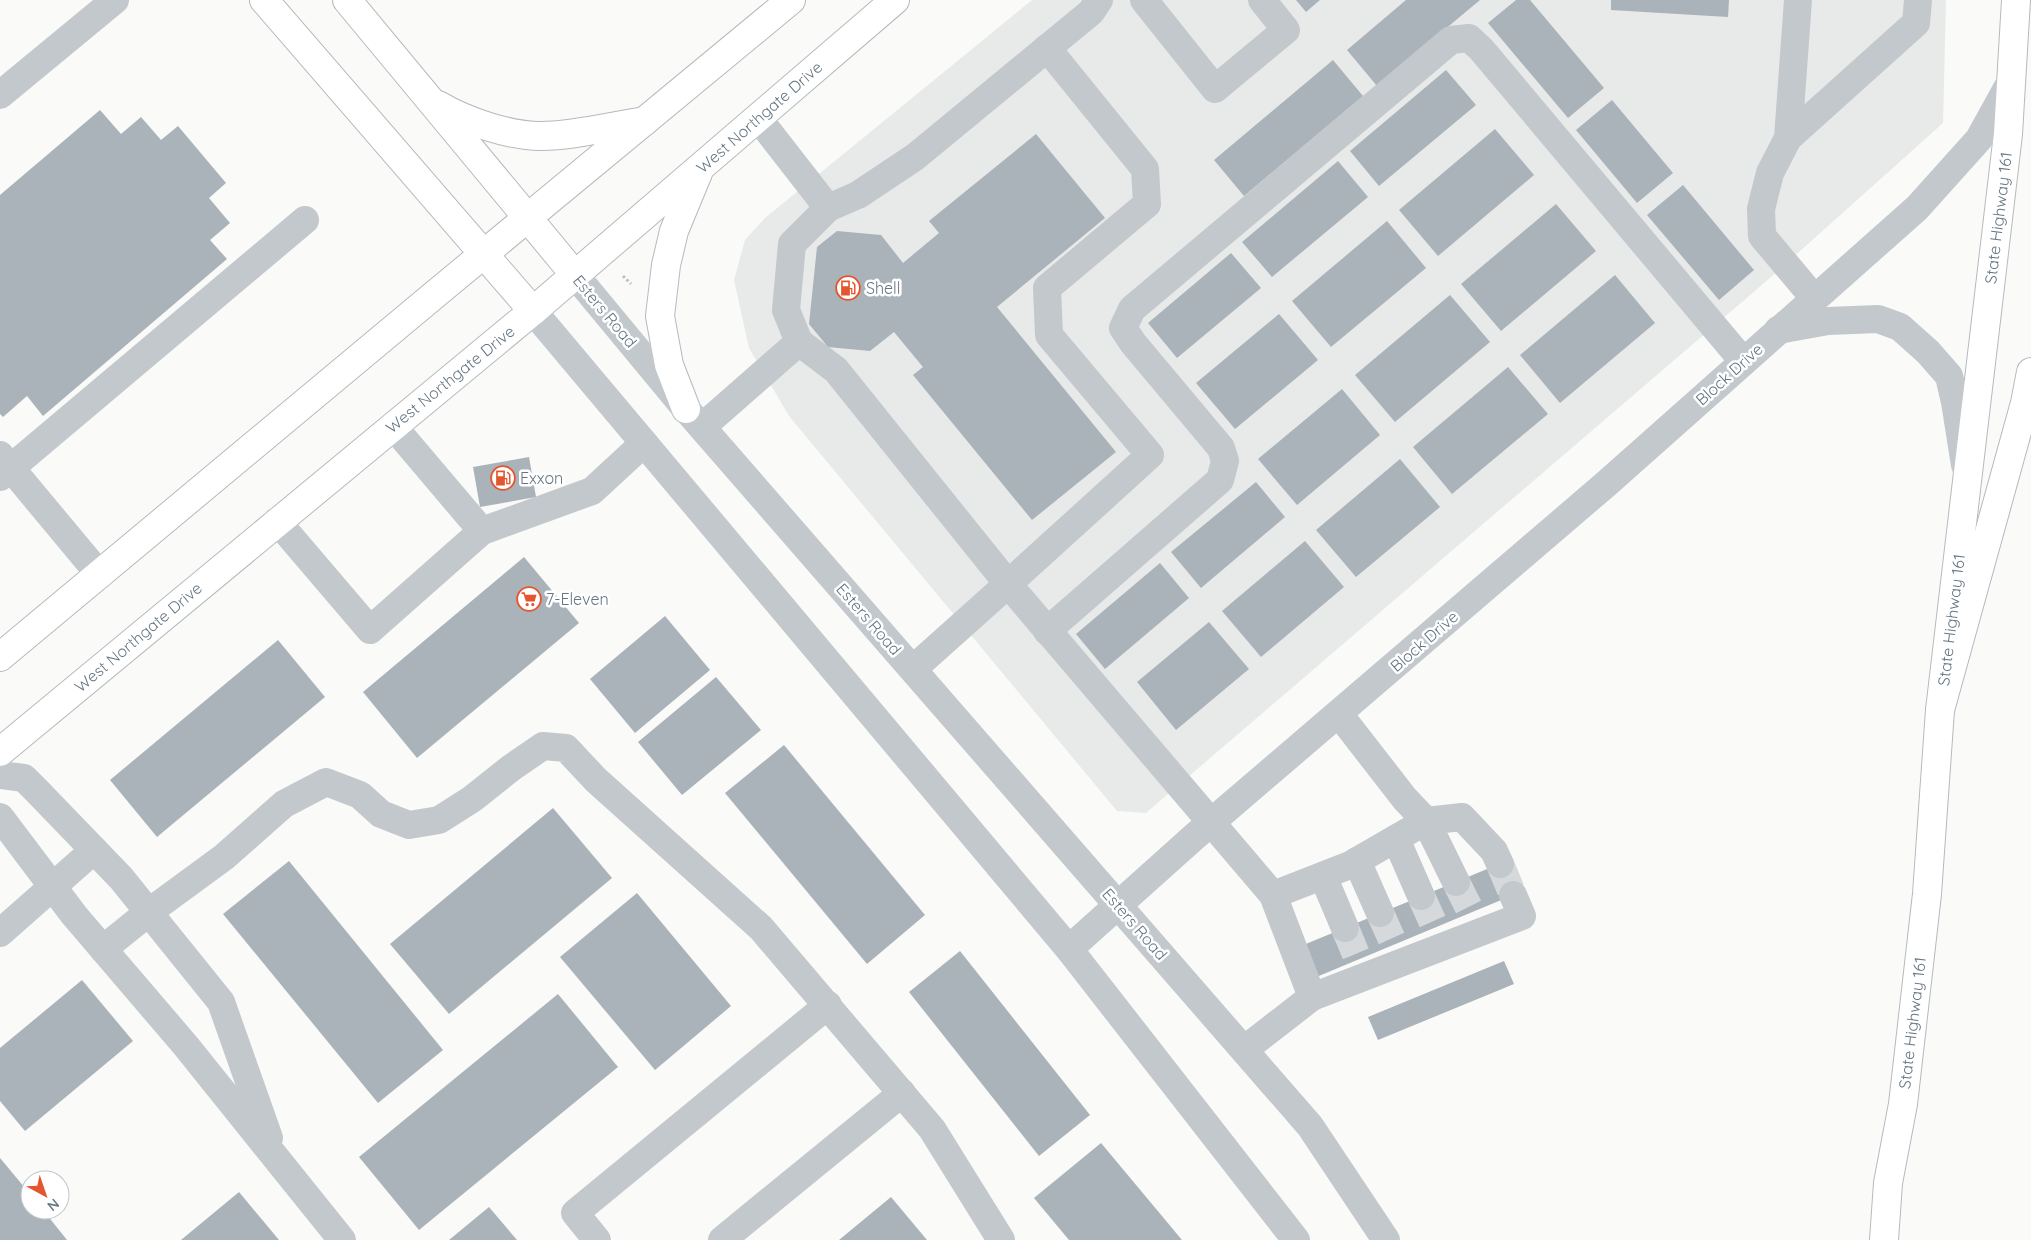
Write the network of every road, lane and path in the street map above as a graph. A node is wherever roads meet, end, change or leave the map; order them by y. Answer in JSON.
{"nodes":[{"id":1,"x":115,"y":0,"type":"edge"},
{"id":2,"x":264,"y":0,"type":"edge"},
{"id":3,"x":347,"y":0,"type":"edge"},
{"id":4,"x":791,"y":0,"type":"edge"},
{"id":5,"x":895,"y":0,"type":"edge"},
{"id":6,"x":1100,"y":0,"type":"edge"},
{"id":7,"x":1144,"y":0,"type":"edge"},
{"id":8,"x":1262,"y":0,"type":"edge"},
{"id":9,"x":1798,"y":0,"type":"edge"},
{"id":10,"x":1918,"y":0,"type":"edge"},
{"id":11,"x":2016,"y":0,"type":"edge"},
{"id":12,"x":1047,"y":48,"type":"junction"},
{"id":13,"x":2011,"y":81,"type":"junction"},
{"id":14,"x":0,"y":95,"type":"edge"},
{"id":15,"x":430,"y":101,"type":"junction"},
{"id":16,"x":758,"y":118,"type":"junction"},
{"id":17,"x":645,"y":121,"type":"junction"},
{"id":18,"x":1788,"y":138,"type":"junction"},
{"id":19,"x":701,"y":168,"type":"junction"},
{"id":20,"x":828,"y":208,"type":"junction"},
{"id":21,"x":526,"y":218,"type":"junction"},
{"id":22,"x":304,"y":220,"type":"dead end"},
{"id":23,"x":485,"y":254,"type":"junction"},
{"id":24,"x":618,"y":272,"type":"dead end"},
{"id":25,"x":575,"y":275,"type":"junction"},
{"id":26,"x":631,"y":284,"type":"dead end"},
{"id":27,"x":1814,"y":298,"type":"junction"},
{"id":28,"x":534,"y":311,"type":"junction"},
{"id":29,"x":1777,"y":330,"type":"junction"},
{"id":30,"x":800,"y":342,"type":"junction"},
{"id":31,"x":1743,"y":361,"type":"junction"},
{"id":32,"x":2031,"y":372,"type":"edge"},
{"id":33,"x":694,"y":418,"type":"junction"},
{"id":34,"x":393,"y":426,"type":"junction"},
{"id":35,"x":644,"y":443,"type":"junction"},
{"id":36,"x":4,"y":467,"type":"edge"},
{"id":37,"x":1967,"y":481,"type":"junction"},
{"id":38,"x":277,"y":521,"type":"junction"},
{"id":39,"x":482,"y":531,"type":"junction"},
{"id":40,"x":100,"y":574,"type":"junction"},
{"id":41,"x":1008,"y":584,"type":"junction"},
{"id":42,"x":1047,"y":630,"type":"junction"},
{"id":43,"x":0,"y":658,"type":"edge"},
{"id":44,"x":913,"y":669,"type":"junction"},
{"id":45,"x":1940,"y":710,"type":"junction"},
{"id":46,"x":1339,"y":714,"type":"junction"},
{"id":47,"x":0,"y":752,"type":"edge"},
{"id":48,"x":0,"y":774,"type":"edge"},
{"id":49,"x":0,"y":817,"type":"edge"},
{"id":50,"x":1426,"y":821,"type":"junction"},
{"id":51,"x":1210,"y":823,"type":"junction"},
{"id":52,"x":1396,"y":838,"type":"junction"},
{"id":53,"x":94,"y":850,"type":"junction"},
{"id":54,"x":1357,"y":861,"type":"junction"},
{"id":55,"x":1500,"y":864,"type":"tunnel mouth"},
{"id":56,"x":1324,"y":876,"type":"junction"},
{"id":57,"x":1456,"y":882,"type":"tunnel mouth"},
{"id":58,"x":53,"y":887,"type":"junction"},
{"id":59,"x":1273,"y":895,"type":"junction"},
{"id":60,"x":1513,"y":895,"type":"tunnel mouth"},
{"id":61,"x":1421,"y":896,"type":"tunnel mouth"},
{"id":62,"x":1119,"y":905,"type":"junction"},
{"id":63,"x":149,"y":912,"type":"junction"},
{"id":64,"x":1380,"y":913,"type":"tunnel mouth"},
{"id":65,"x":1345,"y":928,"type":"tunnel mouth"},
{"id":66,"x":0,"y":933,"type":"edge"},
{"id":67,"x":103,"y":949,"type":"junction"},
{"id":68,"x":1069,"y":949,"type":"junction"},
{"id":69,"x":1312,"y":998,"type":"junction"},
{"id":70,"x":828,"y":1005,"type":"junction"},
{"id":71,"x":1245,"y":1049,"type":"junction"},
{"id":72,"x":902,"y":1093,"type":"junction"},
{"id":73,"x":276,"y":1158,"type":"junction"},
{"id":74,"x":342,"y":1240,"type":"edge"},
{"id":75,"x":597,"y":1240,"type":"edge"},
{"id":76,"x":722,"y":1240,"type":"edge"},
{"id":77,"x":1001,"y":1240,"type":"edge"},
{"id":78,"x":1296,"y":1240,"type":"edge"},
{"id":79,"x":1386,"y":1240,"type":"edge"},
{"id":80,"x":1884,"y":1240,"type":"edge"}],
"edges":[{"from":1,"to":14,"type":"street"},
{"from":2,"to":23,"type":"main road"},
{"from":3,"to":15,"type":"main road","name":"Esters Road"},
{"from":4,"to":17,"type":"main road"},
{"from":5,"to":16,"type":"main road","name":"West Northgate Drive"},
{"from":6,"to":12,"type":"street"},
{"from":7,"to":8,"type":"street"},
{"from":9,"to":18,"type":"street"},
{"from":10,"to":18,"type":"street"},
{"from":11,"to":13,"type":"main road","name":"State Highway 161"},
{"from":12,"to":20,"type":"street"},
{"from":12,"to":41,"type":"street"},
{"from":13,"to":27,"type":"street","name":"Block Drive"},
{"from":13,"to":37,"type":"main road","name":"State Highway 161"},
{"from":15,"to":17,"type":"main road"},
{"from":15,"to":21,"type":"main road","name":"Esters Road"},
{"from":16,"to":19,"type":"main road","name":"West Northgate Drive"},
{"from":16,"to":20,"type":"street"},
{"from":17,"to":21,"type":"main road"},
{"from":18,"to":27,"type":"street"},
{"from":19,"to":25,"type":"main road","name":"West Northgate Drive"},
{"from":19,"to":33,"type":"main road"},
{"from":20,"to":30,"type":"street"},
{"from":21,"to":23,"type":"main road"},
{"from":21,"to":25,"type":"main road","name":"Esters Road"},
{"from":22,"to":36,"type":"street"},
{"from":23,"to":28,"type":"main road"},
{"from":23,"to":40,"type":"main road"},
{"from":24,"to":26,"type":"path"},
{"from":25,"to":28,"type":"main road","name":"West Northgate Drive"},
{"from":25,"to":33,"type":"street","name":"Esters Road"},
{"from":27,"to":29,"type":"street","name":"Block Drive"},
{"from":28,"to":34,"type":"main road","name":"West Northgate Drive"},
{"from":28,"to":35,"type":"street"},
{"from":29,"to":31,"type":"street","name":"Block Drive"},
{"from":29,"to":37,"type":"street","name":"Block Drive"},
{"from":30,"to":33,"type":"street"},
{"from":30,"to":41,"type":"street"},
{"from":31,"to":42,"type":"street"},
{"from":31,"to":46,"type":"street","name":"Block Drive"},
{"from":32,"to":45,"type":"main road"},
{"from":33,"to":44,"type":"street","name":"Esters Road"},
{"from":34,"to":38,"type":"main road","name":"West Northgate Drive"},
{"from":34,"to":39,"type":"street"},
{"from":35,"to":39,"type":"street"},
{"from":35,"to":68,"type":"street"},
{"from":36,"to":40,"type":"street"},
{"from":37,"to":45,"type":"main road","name":"State Highway 161"},
{"from":38,"to":39,"type":"street"},
{"from":38,"to":47,"type":"main road","name":"West Northgate Drive"},
{"from":40,"to":43,"type":"main road"},
{"from":41,"to":42,"type":"street"},
{"from":41,"to":44,"type":"street"},
{"from":42,"to":51,"type":"street"},
{"from":44,"to":62,"type":"street","name":"Esters Road"},
{"from":45,"to":80,"type":"main road","name":"State Highway 161"},
{"from":46,"to":50,"type":"street"},
{"from":46,"to":51,"type":"street","name":"Block Drive"},
{"from":48,"to":53,"type":"street"},
{"from":49,"to":58,"type":"street"},
{"from":50,"to":52,"type":"street"},
{"from":50,"to":55,"type":"street"},
{"from":50,"to":57,"type":"street"},
{"from":51,"to":59,"type":"street"},
{"from":51,"to":62,"type":"street","name":"Block Drive"},
{"from":52,"to":54,"type":"street"},
{"from":52,"to":61,"type":"street"},
{"from":53,"to":58,"type":"street"},
{"from":53,"to":63,"type":"street"},
{"from":54,"to":56,"type":"street"},
{"from":54,"to":64,"type":"street"},
{"from":56,"to":59,"type":"street"},
{"from":56,"to":65,"type":"street"},
{"from":58,"to":66,"type":"street"},
{"from":58,"to":67,"type":"street"},
{"from":59,"to":69,"type":"street"},
{"from":60,"to":69,"type":"street"},
{"from":62,"to":68,"type":"street","name":"Block Drive"},
{"from":62,"to":71,"type":"street","name":"Esters Road"},
{"from":63,"to":67,"type":"street"},
{"from":63,"to":70,"type":"street"},
{"from":63,"to":73,"type":"street"},
{"from":67,"to":73,"type":"street"},
{"from":68,"to":78,"type":"street"},
{"from":69,"to":71,"type":"street"},
{"from":70,"to":72,"type":"street"},
{"from":70,"to":75,"type":"street"},
{"from":71,"to":79,"type":"street","name":"Esters Road"},
{"from":72,"to":76,"type":"street"},
{"from":72,"to":77,"type":"street"},
{"from":73,"to":74,"type":"street"}]}
